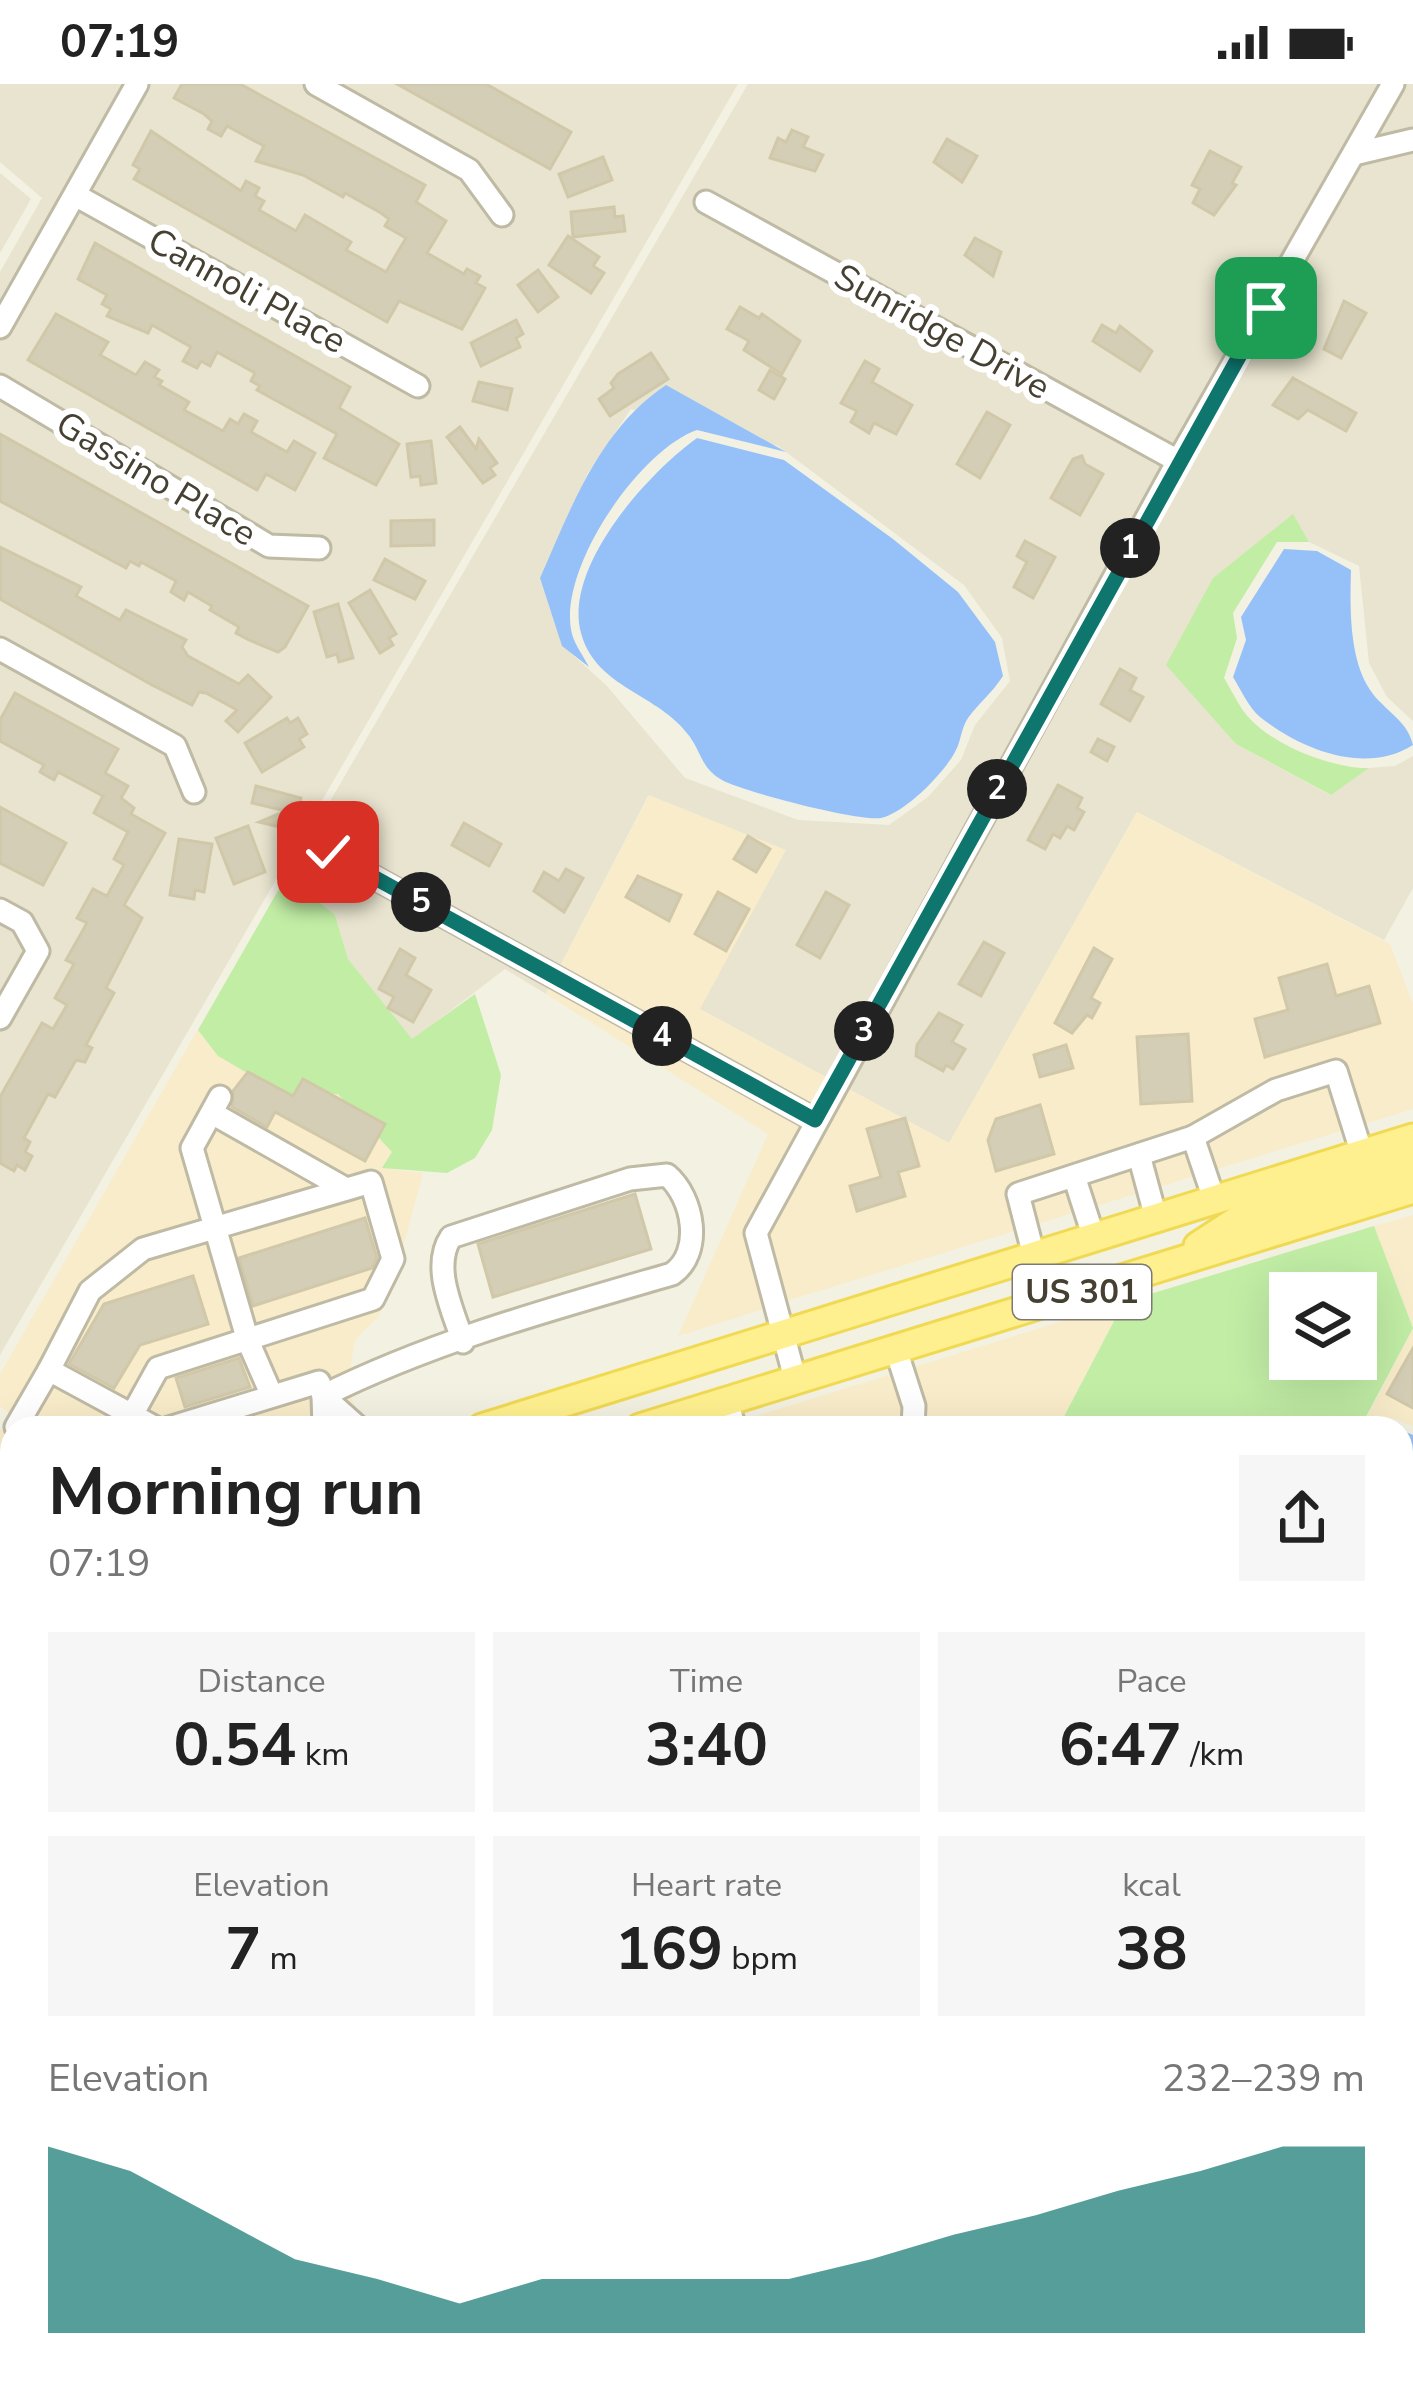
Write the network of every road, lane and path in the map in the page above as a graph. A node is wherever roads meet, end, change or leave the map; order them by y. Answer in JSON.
{"nodes":[{"id":1,"x":137,"y":84,"type":"edge"},
{"id":2,"x":316,"y":84,"type":"edge"},
{"id":3,"x":1393,"y":84,"type":"edge"},
{"id":4,"x":1413,"y":140,"type":"edge"},
{"id":5,"x":1354,"y":154,"type":"junction"},
{"id":6,"x":77,"y":196,"type":"junction"},
{"id":7,"x":706,"y":202,"type":"dead end"},
{"id":8,"x":502,"y":215,"type":"dead end"},
{"id":9,"x":0,"y":327,"type":"edge"},
{"id":10,"x":0,"y":386,"type":"edge"},
{"id":11,"x":418,"y":386,"type":"dead end"},
{"id":12,"x":1178,"y":461,"type":"junction"},
{"id":13,"x":319,"y":548,"type":"dead end"},
{"id":14,"x":0,"y":649,"type":"edge"},
{"id":15,"x":194,"y":792,"type":"dead end"},
{"id":16,"x":328,"y":852,"type":"dead end"},
{"id":17,"x":0,"y":910,"type":"edge"},
{"id":18,"x":0,"y":1018,"type":"edge"},
{"id":19,"x":815,"y":1120,"type":"junction"},
{"id":20,"x":1193,"y":1137,"type":"junction"},
{"id":21,"x":1413,"y":1138,"type":"edge"},
{"id":22,"x":1362,"y":1154,"type":"junction"},
{"id":23,"x":1139,"y":1155,"type":"junction"},
{"id":24,"x":1413,"y":1164,"type":"edge"},
{"id":25,"x":1074,"y":1176,"type":"junction"},
{"id":26,"x":346,"y":1189,"type":"junction"},
{"id":27,"x":1413,"y":1189,"type":"edge"},
{"id":28,"x":1214,"y":1199,"type":"junction"},
{"id":29,"x":1156,"y":1218,"type":"junction"},
{"id":30,"x":212,"y":1228,"type":"junction"},
{"id":31,"x":1094,"y":1238,"type":"junction"},
{"id":32,"x":1034,"y":1256,"type":"junction"},
{"id":33,"x":1169,"y":1265,"type":"junction"},
{"id":34,"x":782,"y":1334,"type":"junction"},
{"id":35,"x":248,"y":1341,"type":"junction"},
{"id":36,"x":463,"y":1342,"type":"junction"},
{"id":37,"x":896,"y":1350,"type":"junction"},
{"id":38,"x":49,"y":1370,"type":"junction"},
{"id":39,"x":796,"y":1382,"type":"junction"},
{"id":40,"x":272,"y":1396,"type":"junction"},
{"id":41,"x":323,"y":1396,"type":"junction"},
{"id":42,"x":132,"y":1415,"type":"joint"},
{"id":43,"x":731,"y":1415,"type":"edge"},
{"id":44,"x":24,"y":1416,"type":"edge"},
{"id":45,"x":208,"y":1416,"type":"edge"},
{"id":46,"x":324,"y":1416,"type":"edge"},
{"id":47,"x":346,"y":1416,"type":"edge"},
{"id":48,"x":520,"y":1416,"type":"edge"},
{"id":49,"x":914,"y":1416,"type":"edge"}],
"edges":[{"from":1,"to":6,"type":"street"},
{"from":2,"to":8,"type":"street"},
{"from":3,"to":5,"type":"street"},
{"from":4,"to":5,"type":"street"},
{"from":5,"to":12,"type":"street"},
{"from":6,"to":9,"type":"street"},
{"from":6,"to":11,"type":"street","name":"Cannoli Place"},
{"from":7,"to":12,"type":"street","name":"Sunridge Drive"},
{"from":10,"to":13,"type":"street","name":"Gassino Place"},
{"from":12,"to":19,"type":"street"},
{"from":14,"to":15,"type":"street"},
{"from":16,"to":19,"type":"street"},
{"from":17,"to":18,"type":"street"},
{"from":19,"to":34,"type":"street"},
{"from":20,"to":22,"type":"street"},
{"from":20,"to":23,"type":"street"},
{"from":20,"to":28,"type":"street"},
{"from":21,"to":22,"type":"main road","number":"US 301"},
{"from":22,"to":28,"type":"main road","number":"US 301"},
{"from":23,"to":25,"type":"street"},
{"from":23,"to":29,"type":"street"},
{"from":24,"to":33,"type":"main road"},
{"from":25,"to":31,"type":"street"},
{"from":25,"to":32,"type":"street"},
{"from":26,"to":30,"type":"street"},
{"from":26,"to":30,"type":"street"},
{"from":26,"to":35,"type":"street"},
{"from":27,"to":33,"type":"main road","number":"US 301"},
{"from":28,"to":29,"type":"main road","number":"US 301"},
{"from":29,"to":31,"type":"main road","number":"US 301"},
{"from":30,"to":35,"type":"street"},
{"from":30,"to":38,"type":"street"},
{"from":31,"to":32,"type":"main road","number":"US 301"},
{"from":32,"to":34,"type":"main road","number":"US 301"},
{"from":33,"to":37,"type":"main road","number":"US 301"},
{"from":34,"to":39,"type":"street"},
{"from":34,"to":48,"type":"main road","number":"US 301"},
{"from":35,"to":40,"type":"street"},
{"from":35,"to":42,"type":"street"},
{"from":36,"to":36,"type":"street"},
{"from":36,"to":41,"type":"street"},
{"from":37,"to":39,"type":"main road","number":"US 301"},
{"from":37,"to":49,"type":"street"},
{"from":38,"to":42,"type":"street"},
{"from":38,"to":44,"type":"street"},
{"from":39,"to":43,"type":"main road","number":"US 301"},
{"from":40,"to":41,"type":"street"},
{"from":40,"to":45,"type":"street"},
{"from":41,"to":46,"type":"street"},
{"from":41,"to":47,"type":"street"}]}
